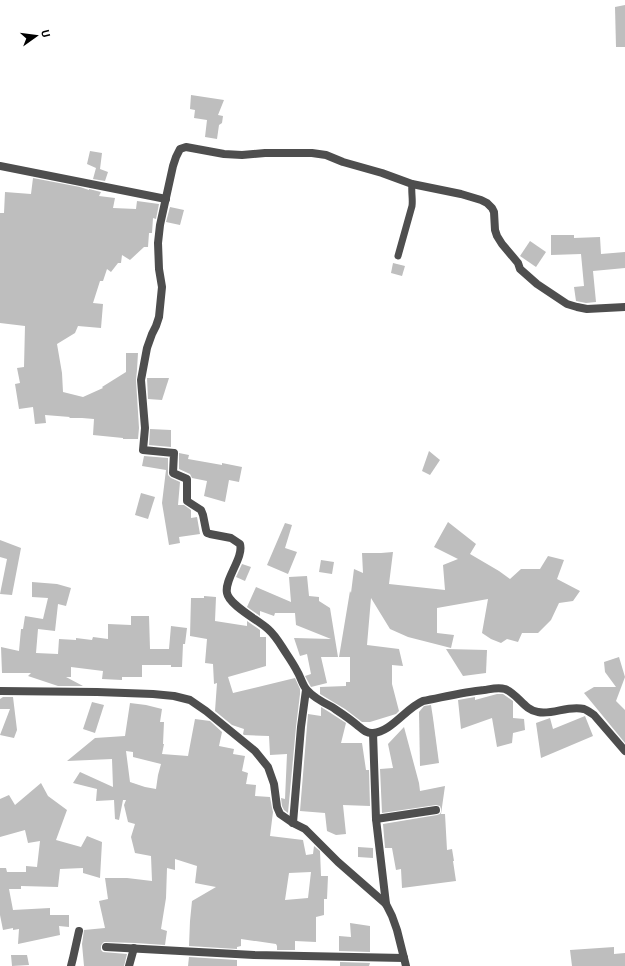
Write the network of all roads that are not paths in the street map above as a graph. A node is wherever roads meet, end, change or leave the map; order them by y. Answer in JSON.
{"nodes":[{"id":1,"x":0,"y":166,"type":"edge"},
{"id":2,"x":412,"y":184,"type":"junction"},
{"id":3,"x":166,"y":199,"type":"junction"},
{"id":4,"x":398,"y":256,"type":"dead end"},
{"id":5,"x":625,"y":307,"type":"edge"},
{"id":6,"x":306,"y":690,"type":"junction"},
{"id":7,"x":0,"y":691,"type":"edge"},
{"id":8,"x":372,"y":733,"type":"junction"},
{"id":9,"x":625,"y":750,"type":"edge"},
{"id":10,"x":436,"y":810,"type":"dead end"},
{"id":11,"x":376,"y":820,"type":"junction"},
{"id":12,"x":293,"y":823,"type":"junction"},
{"id":13,"x":386,"y":904,"type":"junction"},
{"id":14,"x":78,"y":931,"type":"dead end"},
{"id":15,"x":106,"y":947,"type":"dead end"},
{"id":16,"x":134,"y":948,"type":"junction"},
{"id":17,"x":405,"y":962,"type":"edge"},
{"id":18,"x":70,"y":966,"type":"edge"},
{"id":19,"x":129,"y":966,"type":"edge"}],
"edges":[{"from":1,"to":3,"type":"street"},
{"from":2,"to":3,"type":"street"},
{"from":2,"to":4,"type":"lane"},
{"from":2,"to":5,"type":"street"},
{"from":3,"to":6,"type":"street"},
{"from":6,"to":8,"type":"street"},
{"from":6,"to":12,"type":"street"},
{"from":7,"to":12,"type":"street"},
{"from":8,"to":9,"type":"street"},
{"from":8,"to":11,"type":"street"},
{"from":10,"to":11,"type":"street"},
{"from":11,"to":13,"type":"street"},
{"from":12,"to":13,"type":"street"},
{"from":13,"to":17,"type":"street"},
{"from":14,"to":18,"type":"street"},
{"from":15,"to":16,"type":"street"},
{"from":16,"to":17,"type":"street"},
{"from":16,"to":19,"type":"street"}]}
